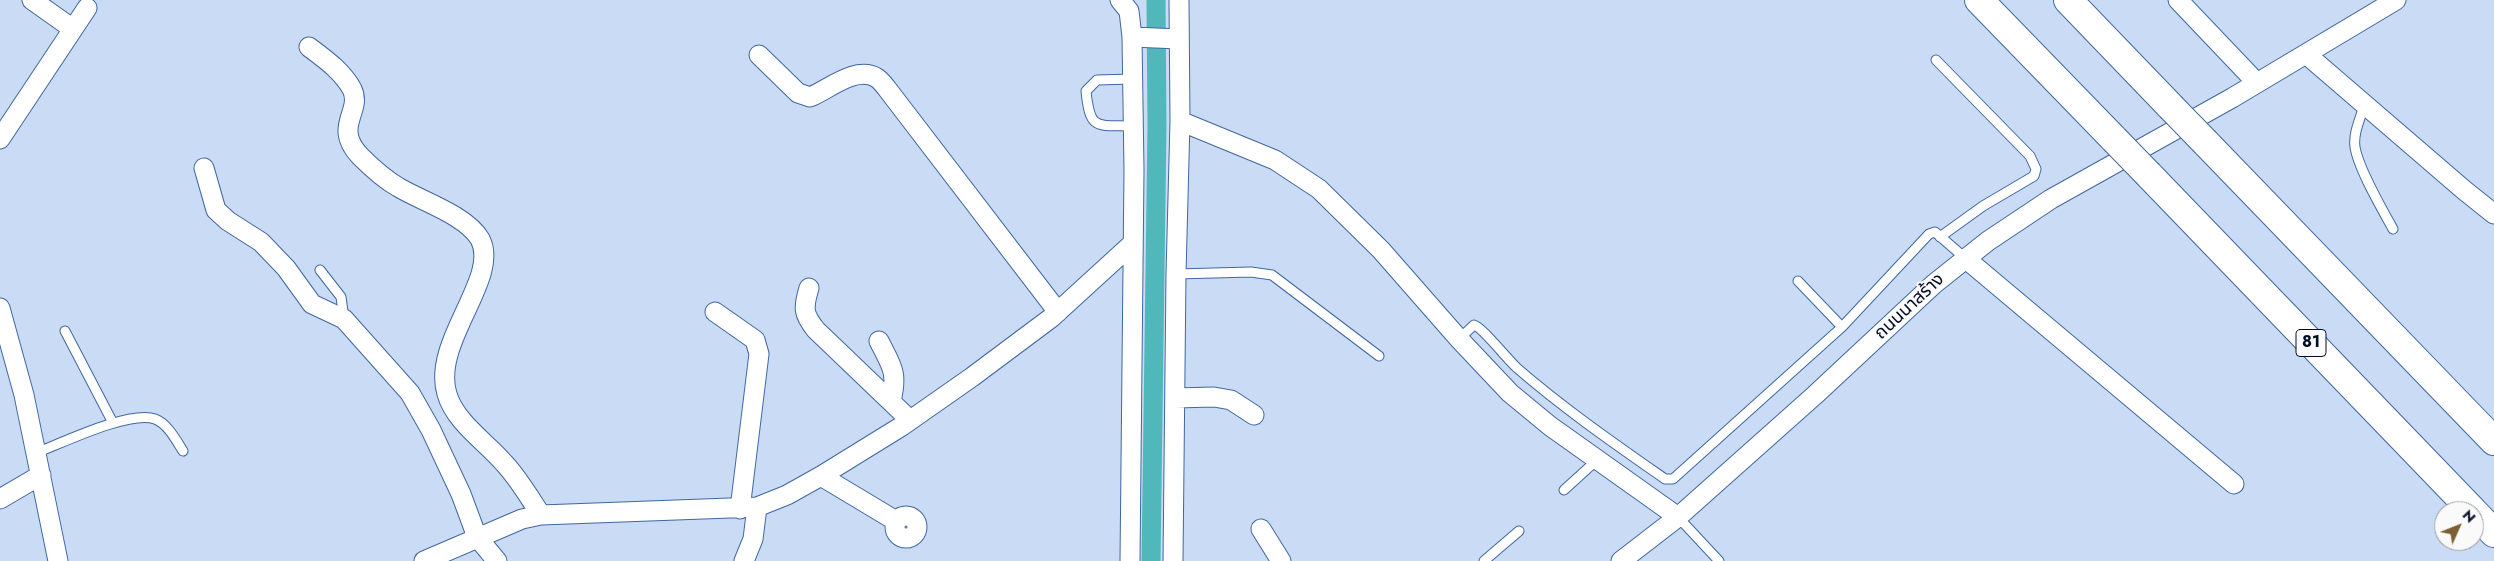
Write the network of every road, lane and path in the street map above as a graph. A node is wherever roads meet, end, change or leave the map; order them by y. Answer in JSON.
{"nodes":[{"id":1,"x":32,"y":0,"type":"edge"},
{"id":2,"x":1179,"y":0,"type":"edge"},
{"id":3,"x":1979,"y":0,"type":"edge"},
{"id":4,"x":2068,"y":0,"type":"edge"},
{"id":5,"x":2178,"y":0,"type":"edge"},
{"id":6,"x":2396,"y":0,"type":"edge"},
{"id":7,"x":1126,"y":4,"type":"edge"},
{"id":8,"x":87,"y":8,"type":"dead end"},
{"id":9,"x":73,"y":29,"type":"junction"},
{"id":10,"x":1137,"y":38,"type":"junction"},
{"id":11,"x":1173,"y":39,"type":"junction"},
{"id":12,"x":309,"y":47,"type":"dead end"},
{"id":13,"x":2306,"y":54,"type":"junction"},
{"id":14,"x":759,"y":55,"type":"dead end"},
{"id":15,"x":1936,"y":60,"type":"dead end"},
{"id":16,"x":1132,"y":80,"type":"junction"},
{"id":17,"x":2257,"y":83,"type":"junction"},
{"id":18,"x":2364,"y":106,"type":"junction"},
{"id":19,"x":1180,"y":121,"type":"junction"},
{"id":20,"x":1132,"y":126,"type":"junction"},
{"id":21,"x":0,"y":139,"type":"edge"},
{"id":22,"x":204,"y":168,"type":"dead end"},
{"id":23,"x":2494,"y":214,"type":"edge"},
{"id":24,"x":2393,"y":229,"type":"dead end"},
{"id":25,"x":1940,"y":237,"type":"junction"},
{"id":26,"x":1132,"y":244,"type":"junction"},
{"id":27,"x":1965,"y":258,"type":"junction"},
{"id":28,"x":320,"y":270,"type":"dead end"},
{"id":29,"x":1176,"y":274,"type":"junction"},
{"id":30,"x":1798,"y":281,"type":"dead end"},
{"id":31,"x":808,"y":288,"type":"dead end"},
{"id":32,"x":0,"y":308,"type":"edge"},
{"id":33,"x":715,"y":312,"type":"dead end"},
{"id":34,"x":1058,"y":312,"type":"junction"},
{"id":35,"x":344,"y":319,"type":"junction"},
{"id":36,"x":1842,"y":327,"type":"junction"},
{"id":37,"x":64,"y":331,"type":"dead end"},
{"id":38,"x":1459,"y":339,"type":"junction"},
{"id":39,"x":879,"y":341,"type":"dead end"},
{"id":40,"x":1379,"y":356,"type":"dead end"},
{"id":41,"x":1175,"y":398,"type":"junction"},
{"id":42,"x":891,"y":401,"type":"junction"},
{"id":43,"x":1254,"y":415,"type":"dead end"},
{"id":44,"x":910,"y":420,"type":"junction"},
{"id":45,"x":112,"y":423,"type":"junction"},
{"id":46,"x":2494,"y":442,"type":"edge"},
{"id":47,"x":183,"y":452,"type":"dead end"},
{"id":48,"x":36,"y":453,"type":"junction"},
{"id":49,"x":1597,"y":460,"type":"junction"},
{"id":50,"x":41,"y":475,"type":"junction"},
{"id":51,"x":821,"y":476,"type":"junction"},
{"id":52,"x":2234,"y":484,"type":"dead end"},
{"id":53,"x":1564,"y":490,"type":"dead end"},
{"id":54,"x":0,"y":499,"type":"edge"},
{"id":55,"x":2463,"y":501,"type":"edge"},
{"id":56,"x":748,"y":508,"type":"junction"},
{"id":57,"x":542,"y":515,"type":"junction"},
{"id":58,"x":1678,"y":516,"type":"junction"},
{"id":59,"x":896,"y":521,"type":"dead end"},
{"id":60,"x":2484,"y":522,"type":"edge"},
{"id":61,"x":1261,"y":529,"type":"dead end"},
{"id":62,"x":1519,"y":531,"type":"dead end"},
{"id":63,"x":2494,"y":533,"type":"edge"},
{"id":64,"x":477,"y":538,"type":"junction"},
{"id":65,"x":58,"y":561,"type":"edge"},
{"id":66,"x":424,"y":561,"type":"edge"},
{"id":67,"x":497,"y":561,"type":"edge"},
{"id":68,"x":744,"y":561,"type":"edge"},
{"id":69,"x":1130,"y":561,"type":"edge"},
{"id":70,"x":1173,"y":561,"type":"edge"},
{"id":71,"x":1281,"y":561,"type":"edge"},
{"id":72,"x":1484,"y":561,"type":"edge"},
{"id":73,"x":1621,"y":561,"type":"edge"},
{"id":74,"x":1718,"y":561,"type":"edge"}],
"edges":[{"from":1,"to":9,"type":"street"},
{"from":2,"to":11,"type":"street"},
{"from":3,"to":55,"type":"highway","number":"81","bridge":true},
{"from":4,"to":46,"type":"highway","bridge":true},
{"from":5,"to":17,"type":"street"},
{"from":6,"to":13,"type":"street","name":"ถนนนาสร้าง"},
{"from":7,"to":10,"type":"street"},
{"from":8,"to":9,"type":"street"},
{"from":9,"to":21,"type":"street"},
{"from":10,"to":11,"type":"street"},
{"from":10,"to":16,"type":"street"},
{"from":11,"to":19,"type":"street"},
{"from":12,"to":57,"type":"street"},
{"from":13,"to":17,"type":"street","name":"ถนนนาสร้าง"},
{"from":13,"to":18,"type":"street"},
{"from":14,"to":34,"type":"street"},
{"from":15,"to":25,"type":"lane"},
{"from":16,"to":20,"type":"street"},
{"from":16,"to":20,"type":"lane"},
{"from":17,"to":27,"type":"street","name":"ถนนนาสร้าง"},
{"from":18,"to":23,"type":"street"},
{"from":18,"to":24,"type":"lane"},
{"from":19,"to":29,"type":"street"},
{"from":19,"to":38,"type":"street"},
{"from":20,"to":26,"type":"street"},
{"from":22,"to":35,"type":"street"},
{"from":25,"to":27,"type":"lane"},
{"from":25,"to":36,"type":"lane"},
{"from":26,"to":34,"type":"street"},
{"from":26,"to":69,"type":"street"},
{"from":27,"to":52,"type":"street"},
{"from":27,"to":58,"type":"street","name":"ถนนนาสร้าง"},
{"from":28,"to":35,"type":"lane"},
{"from":29,"to":40,"type":"lane"},
{"from":29,"to":41,"type":"street"},
{"from":30,"to":36,"type":"lane"},
{"from":31,"to":42,"type":"street"},
{"from":32,"to":48,"type":"street"},
{"from":33,"to":56,"type":"street"},
{"from":34,"to":44,"type":"street"},
{"from":35,"to":64,"type":"street"},
{"from":36,"to":38,"type":"lane"},
{"from":37,"to":45,"type":"lane"},
{"from":38,"to":49,"type":"street"},
{"from":39,"to":42,"type":"street"},
{"from":41,"to":43,"type":"street"},
{"from":41,"to":70,"type":"street"},
{"from":42,"to":44,"type":"street"},
{"from":44,"to":51,"type":"street"},
{"from":45,"to":47,"type":"lane"},
{"from":45,"to":48,"type":"lane"},
{"from":48,"to":50,"type":"street"},
{"from":49,"to":53,"type":"lane"},
{"from":49,"to":58,"type":"street"},
{"from":50,"to":54,"type":"street"},
{"from":50,"to":65,"type":"street"},
{"from":51,"to":56,"type":"street"},
{"from":51,"to":59,"type":"street"},
{"from":56,"to":57,"type":"street"},
{"from":56,"to":68,"type":"street"},
{"from":57,"to":64,"type":"street"},
{"from":58,"to":73,"type":"street","name":"ถนนนาสร้าง"},
{"from":58,"to":74,"type":"lane"},
{"from":60,"to":63,"type":"highway","number":"81"},
{"from":61,"to":71,"type":"street"},
{"from":62,"to":72,"type":"lane"},
{"from":64,"to":66,"type":"street"},
{"from":64,"to":67,"type":"street"}]}
